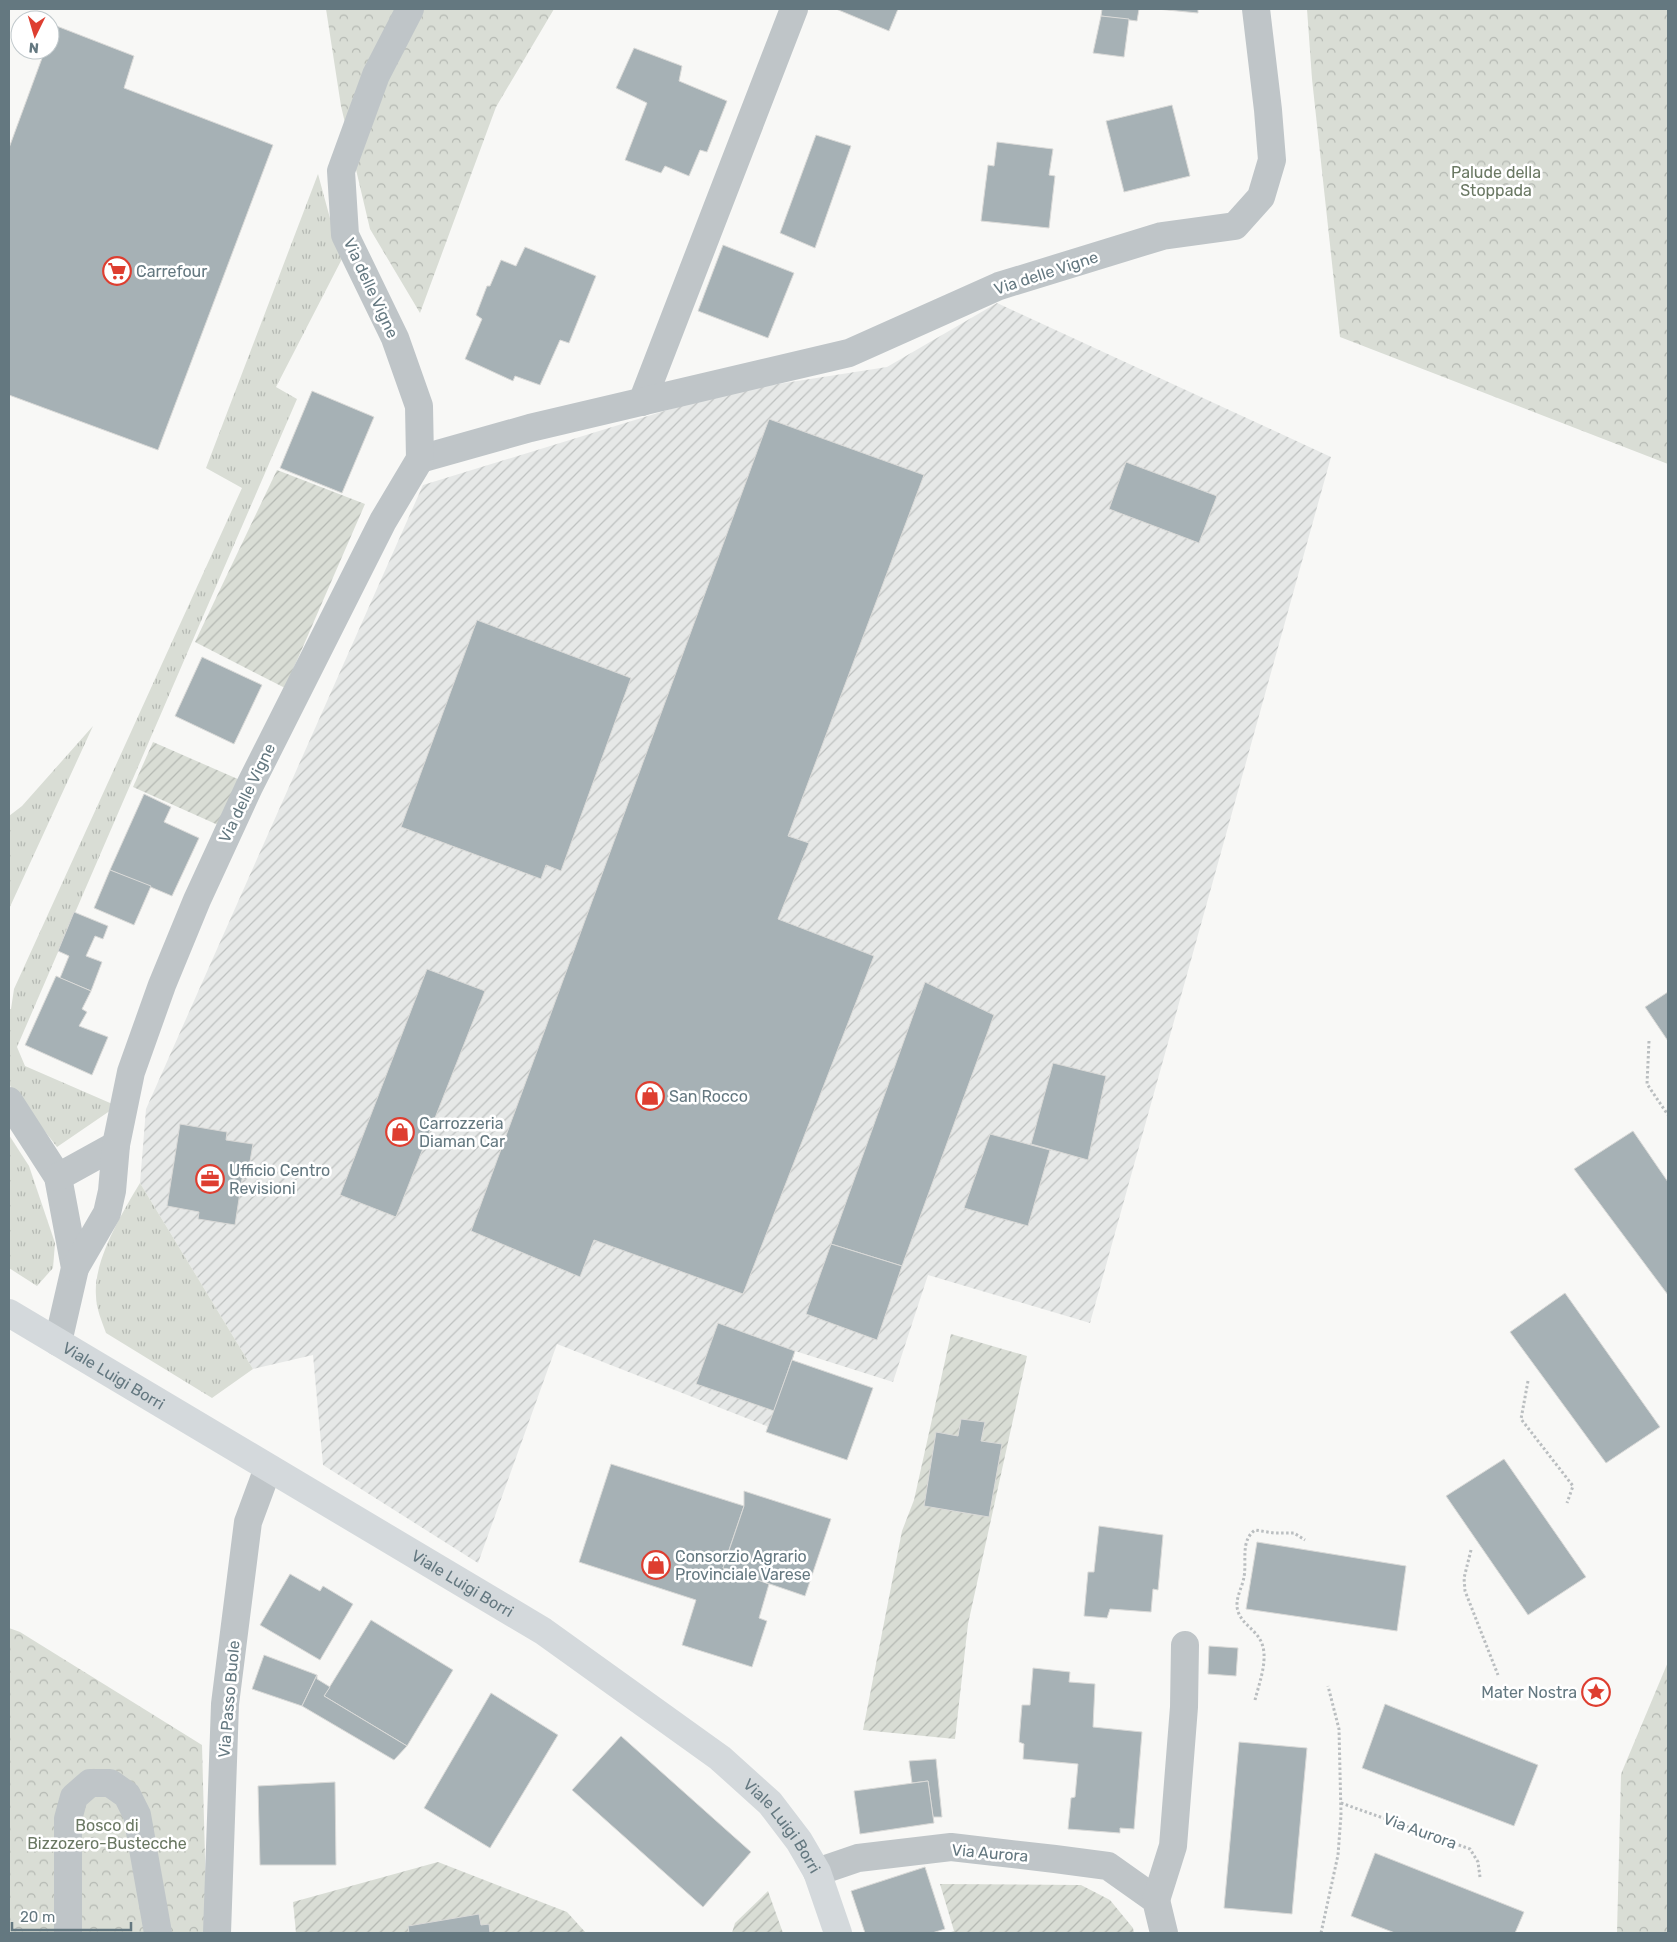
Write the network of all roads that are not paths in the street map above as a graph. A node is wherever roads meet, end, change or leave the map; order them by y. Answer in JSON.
{"nodes":[{"id":1,"x":410,"y":9,"type":"edge"},
{"id":2,"x":794,"y":9,"type":"edge"},
{"id":3,"x":1256,"y":9,"type":"edge"},
{"id":4,"x":642,"y":402,"type":"junction"},
{"id":5,"x":420,"y":458,"type":"junction"},
{"id":6,"x":9,"y":1100,"type":"edge"},
{"id":7,"x":116,"y":1145,"type":"junction"},
{"id":8,"x":58,"y":1177,"type":"junction"},
{"id":9,"x":75,"y":1268,"type":"junction"},
{"id":10,"x":9,"y":1313,"type":"edge"},
{"id":11,"x":58,"y":1342,"type":"junction"},
{"id":12,"x":268,"y":1468,"type":"junction"},
{"id":13,"x":1185,"y":1645,"type":"dead end"},
{"id":14,"x":816,"y":1872,"type":"junction"},
{"id":15,"x":1156,"y":1900,"type":"junction"},
{"id":16,"x":68,"y":1933,"type":"edge"},
{"id":17,"x":158,"y":1933,"type":"edge"},
{"id":18,"x":217,"y":1933,"type":"edge"},
{"id":19,"x":838,"y":1933,"type":"edge"},
{"id":20,"x":1164,"y":1933,"type":"edge"}],
"edges":[{"from":1,"to":5,"type":"street","name":"Via delle Vigne"},
{"from":2,"to":4,"type":"street"},
{"from":3,"to":4,"type":"street","name":"Via delle Vigne"},
{"from":4,"to":5,"type":"street","name":"Via delle Vigne"},
{"from":5,"to":7,"type":"street","name":"Via delle Vigne"},
{"from":6,"to":8,"type":"street"},
{"from":7,"to":8,"type":"street"},
{"from":7,"to":9,"type":"street","name":"Via delle Vigne"},
{"from":8,"to":9,"type":"street"},
{"from":9,"to":11,"type":"street"},
{"from":10,"to":11,"type":"main road","name":"Viale Luigi Borri"},
{"from":11,"to":12,"type":"main road","name":"Viale Luigi Borri"},
{"from":12,"to":14,"type":"main road","name":"Viale Luigi Borri"},
{"from":12,"to":18,"type":"street","name":"Via Passo Buole"},
{"from":13,"to":15,"type":"street"},
{"from":14,"to":15,"type":"street","name":"Via Aurora"},
{"from":14,"to":19,"type":"main road","name":"Viale Luigi Borri"},
{"from":15,"to":20,"type":"street"},
{"from":16,"to":17,"type":"street"}]}
